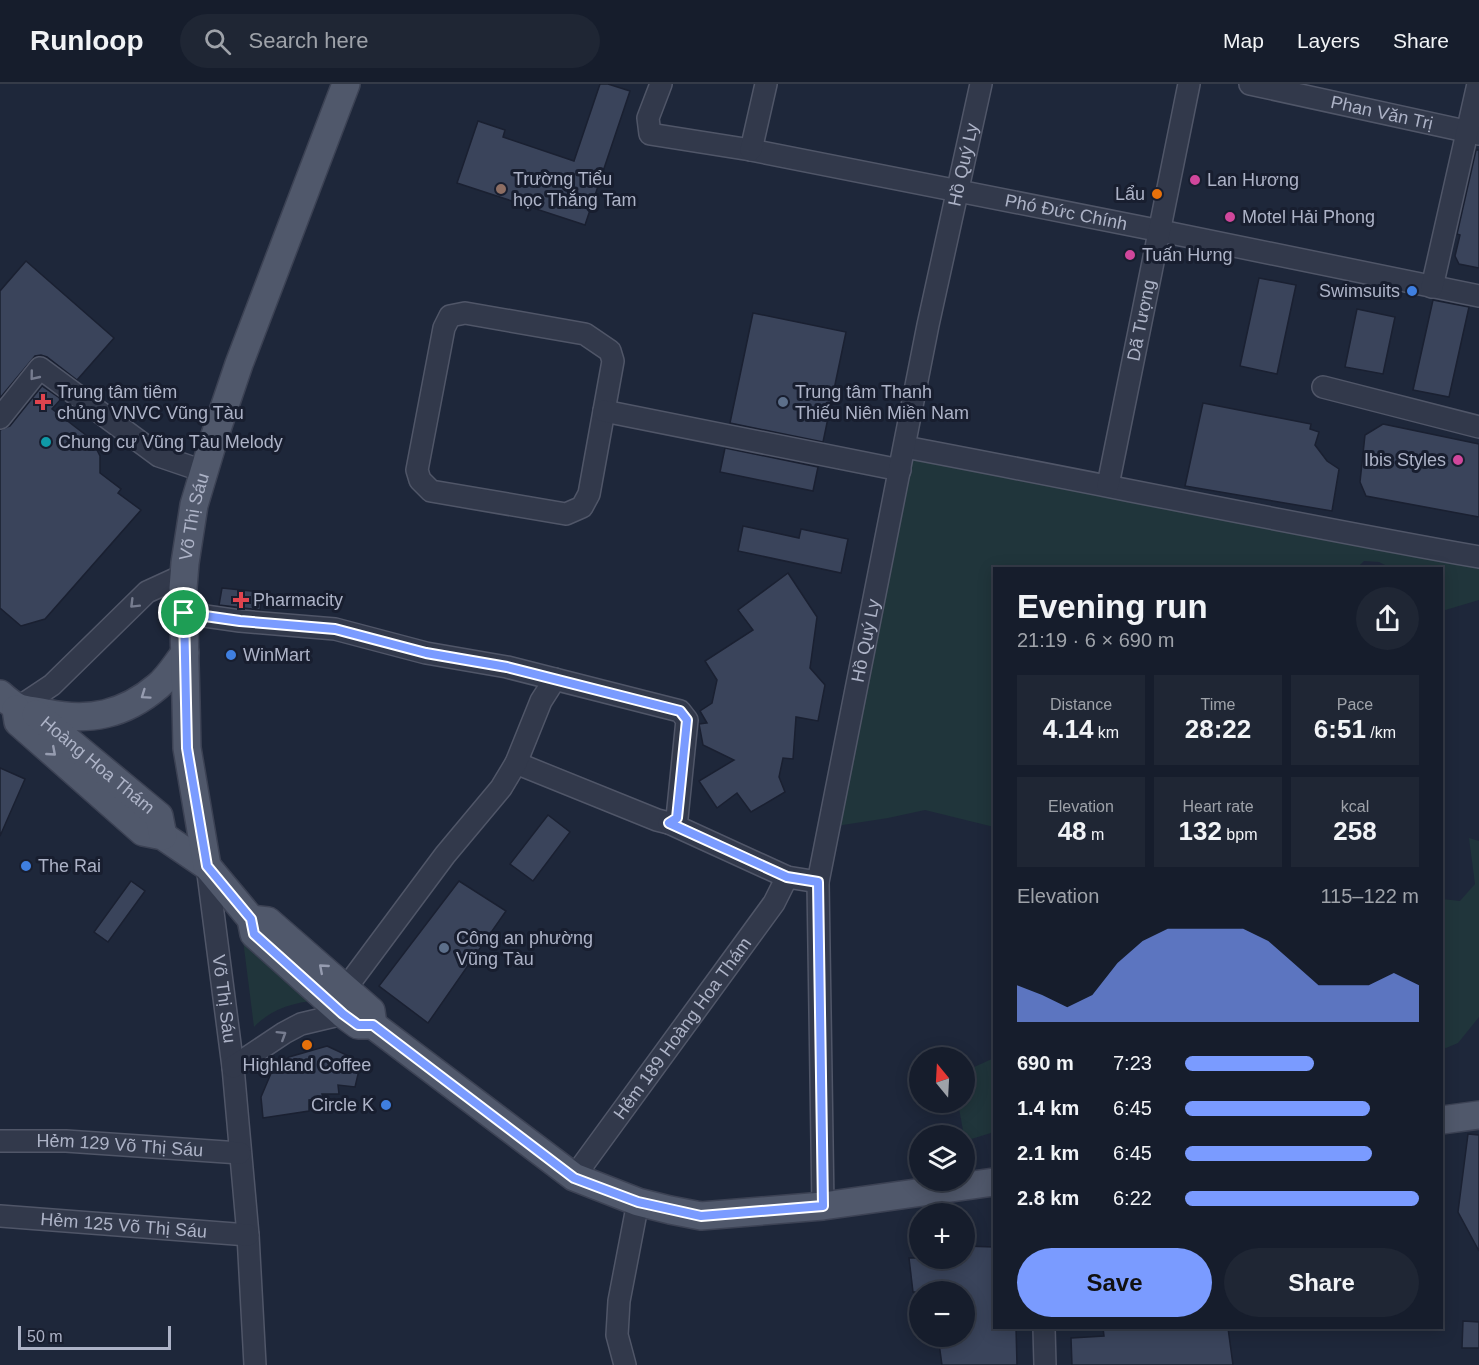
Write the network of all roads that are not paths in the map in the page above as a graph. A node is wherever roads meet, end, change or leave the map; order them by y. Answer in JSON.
{"nodes":[{"id":1,"x":346,"y":84,"type":"edge"},
{"id":2,"x":661,"y":84,"type":"edge"},
{"id":3,"x":766,"y":84,"type":"edge"},
{"id":4,"x":981,"y":84,"type":"edge"},
{"id":5,"x":1189,"y":84,"type":"edge"},
{"id":6,"x":1250,"y":84,"type":"edge"},
{"id":7,"x":1478,"y":84,"type":"edge"},
{"id":8,"x":1473,"y":133,"type":"edge"},
{"id":9,"x":751,"y":150,"type":"junction"},
{"id":10,"x":958,"y":190,"type":"junction"},
{"id":11,"x":1161,"y":231,"type":"junction"},
{"id":12,"x":1432,"y":287,"type":"junction"},
{"id":13,"x":1479,"y":296,"type":"edge"},
{"id":14,"x":1323,"y":387,"type":"dead end"},
{"id":15,"x":604,"y":411,"type":"junction"},
{"id":16,"x":0,"y":418,"type":"edge"},
{"id":17,"x":1479,"y":427,"type":"edge"},
{"id":18,"x":905,"y":447,"type":"junction"},
{"id":19,"x":900,"y":470,"type":"junction"},
{"id":20,"x":204,"y":471,"type":"junction"},
{"id":21,"x":1108,"y":485,"type":"junction"},
{"id":22,"x":1479,"y":557,"type":"edge"},
{"id":23,"x":184,"y":575,"type":"junction"},
{"id":24,"x":184,"y":613,"type":"junction"},
{"id":25,"x":184,"y":653,"type":"junction"},
{"id":26,"x":555,"y":679,"type":"junction"},
{"id":27,"x":16,"y":704,"type":"edge"},
{"id":28,"x":516,"y":762,"type":"junction"},
{"id":29,"x":669,"y":823,"type":"junction"},
{"id":30,"x":207,"y":866,"type":"junction"},
{"id":31,"x":787,"y":877,"type":"junction"},
{"id":32,"x":818,"y":882,"type":"junction"},
{"id":33,"x":345,"y":1001,"type":"junction"},
{"id":34,"x":234,"y":1067,"type":"junction"},
{"id":35,"x":1479,"y":1115,"type":"edge"},
{"id":36,"x":1443,"y":1120,"type":"edge"},
{"id":37,"x":0,"y":1141,"type":"edge"},
{"id":38,"x":240,"y":1153,"type":"junction"},
{"id":39,"x":574,"y":1178,"type":"junction"},
{"id":40,"x":993,"y":1182,"type":"edge"},
{"id":41,"x":638,"y":1202,"type":"junction"},
{"id":42,"x":823,"y":1206,"type":"junction"},
{"id":43,"x":0,"y":1216,"type":"edge"},
{"id":44,"x":248,"y":1235,"type":"junction"},
{"id":45,"x":1044,"y":1329,"type":"edge"},
{"id":46,"x":255,"y":1365,"type":"edge"},
{"id":47,"x":625,"y":1365,"type":"edge"},
{"id":48,"x":1045,"y":1365,"type":"edge"}],
"edges":[{"from":1,"to":20,"type":"main road","name":"Võ Thị Sáu"},
{"from":2,"to":9,"type":"street","name":"Phó Đức Chính"},
{"from":3,"to":9,"type":"street"},
{"from":4,"to":10,"type":"street","name":"Hồ Quý Ly"},
{"from":5,"to":11,"type":"street","name":"Dã Tượng"},
{"from":6,"to":8,"type":"street","name":"Phan Văn Trị"},
{"from":7,"to":8,"type":"street"},
{"from":8,"to":12,"type":"street"},
{"from":9,"to":10,"type":"street","name":"Phó Đức Chính"},
{"from":10,"to":11,"type":"street","name":"Phó Đức Chính"},
{"from":10,"to":18,"type":"street","name":"Hồ Quý Ly"},
{"from":11,"to":12,"type":"street","name":"Phó Đức Chính"},
{"from":11,"to":21,"type":"street","name":"Dã Tượng"},
{"from":12,"to":13,"type":"street","name":"Phó Đức Chính"},
{"from":14,"to":17,"type":"street"},
{"from":15,"to":15,"type":"street"},
{"from":15,"to":19,"type":"street"},
{"from":20,"to":16,"type":"street","one_way":true},
{"from":18,"to":19,"type":"street","name":"Hồ Quý Ly"},
{"from":18,"to":21,"type":"street"},
{"from":19,"to":32,"type":"street","name":"Hồ Quý Ly"},
{"from":20,"to":23,"type":"main road","name":"Võ Thị Sáu"},
{"from":21,"to":22,"type":"street"},
{"from":23,"to":24,"type":"main road","name":"Võ Thị Sáu"},
{"from":23,"to":27,"type":"street","one_way":true},
{"from":24,"to":25,"type":"main road","name":"Võ Thị Sáu"},
{"from":24,"to":26,"type":"street"},
{"from":25,"to":27,"type":"main road","one_way":true},
{"from":25,"to":30,"type":"main road","name":"Võ Thị Sáu"},
{"from":26,"to":28,"type":"street"},
{"from":26,"to":29,"type":"street"},
{"from":27,"to":30,"type":"main road","name":"Hoàng Hoa Thám"},
{"from":28,"to":29,"type":"street"},
{"from":28,"to":33,"type":"street"},
{"from":29,"to":31,"type":"street"},
{"from":30,"to":33,"type":"main road","name":"Hoàng Hoa Thám"},
{"from":30,"to":34,"type":"street","name":"Võ Thị Sáu"},
{"from":31,"to":32,"type":"street"},
{"from":31,"to":39,"type":"street","name":"Hẻm 189 Hoàng Hoa Thám"},
{"from":32,"to":42,"type":"street","name":"Hồ Quý Ly"},
{"from":34,"to":33,"type":"street","one_way":true},
{"from":33,"to":39,"type":"main road","name":"Hoàng Hoa Thám"},
{"from":34,"to":38,"type":"street","name":"Võ Thị Sáu"},
{"from":35,"to":36,"type":"main road"},
{"from":37,"to":38,"type":"street","name":"Hẻm 129 Võ Thị Sáu"},
{"from":38,"to":44,"type":"street","name":"Võ Thị Sáu"},
{"from":39,"to":41,"type":"main road","name":"Hoàng Hoa Thám"},
{"from":40,"to":42,"type":"main road","name":"Hoàng Hoa Thám"},
{"from":41,"to":42,"type":"main road","name":"Hoàng Hoa Thám"},
{"from":41,"to":47,"type":"street"},
{"from":43,"to":44,"type":"street","name":"Hẻm 125 Võ Thị Sáu"},
{"from":44,"to":46,"type":"street","name":"Võ Thị Sáu"},
{"from":45,"to":48,"type":"street"}]}
